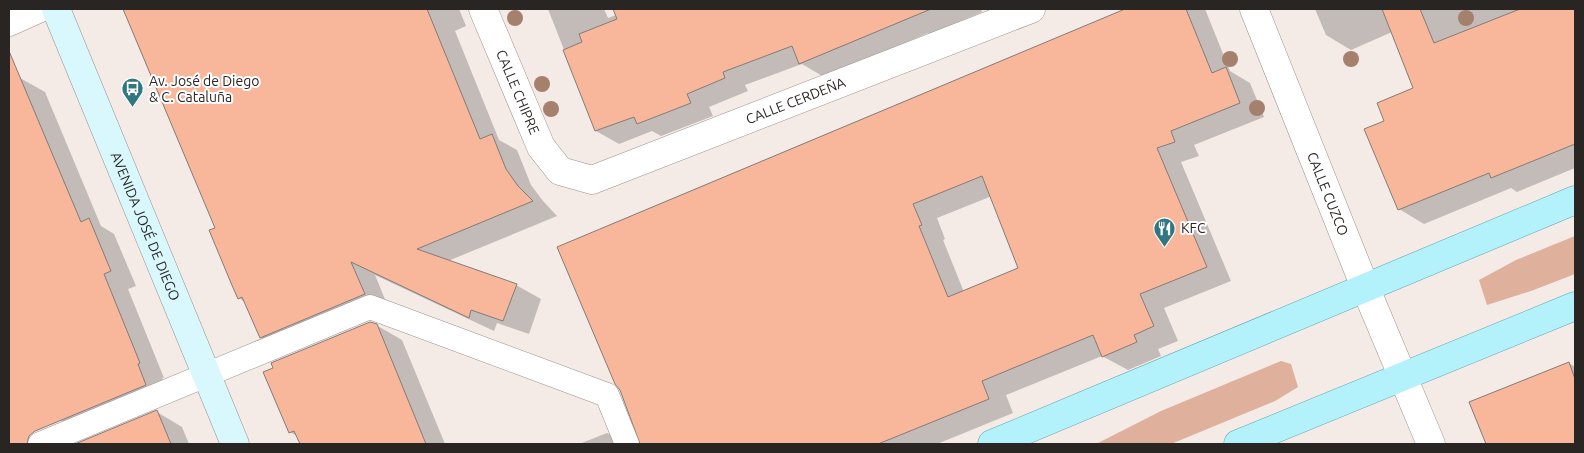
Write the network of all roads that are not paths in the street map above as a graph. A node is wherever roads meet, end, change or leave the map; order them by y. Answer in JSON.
{"nodes":[{"id":1,"x":38,"y":9,"type":"edge"},
{"id":2,"x":56,"y":9,"type":"edge"},
{"id":3,"x":483,"y":9,"type":"edge"},
{"id":4,"x":1031,"y":9,"type":"edge"},
{"id":5,"x":1254,"y":9,"type":"edge"},
{"id":6,"x":9,"y":22,"type":"edge"},
{"id":7,"x":560,"y":170,"type":"joint"},
{"id":8,"x":1575,"y":200,"type":"edge"},
{"id":9,"x":1365,"y":287,"type":"junction"},
{"id":10,"x":1575,"y":306,"type":"edge"},
{"id":11,"x":207,"y":376,"type":"junction"},
{"id":12,"x":1403,"y":377,"type":"junction"},
{"id":13,"x":40,"y":444,"type":"edge"},
{"id":14,"x":235,"y":444,"type":"edge"},
{"id":15,"x":627,"y":444,"type":"edge"},
{"id":16,"x":992,"y":444,"type":"edge"},
{"id":17,"x":1238,"y":444,"type":"edge"},
{"id":18,"x":1431,"y":444,"type":"edge"}],
"edges":[{"from":1,"to":6,"type":"street"},
{"from":2,"to":11,"type":"main road","name":"AVENIDA JOSÉ DE DIEGO"},
{"from":3,"to":7,"type":"street","name":"CALLE CHIPRE"},
{"from":4,"to":7,"type":"street","name":"CALLE CERDEÑA"},
{"from":5,"to":9,"type":"street","name":"CALLE CUZCO"},
{"from":8,"to":9,"type":"main road"},
{"from":9,"to":12,"type":"street","name":"CALLE CUZCO"},
{"from":9,"to":16,"type":"main road"},
{"from":10,"to":12,"type":"main road"},
{"from":11,"to":13,"type":"lane"},
{"from":11,"to":14,"type":"main road","name":"AVENIDA JOSÉ DE DIEGO"},
{"from":11,"to":15,"type":"lane"},
{"from":12,"to":17,"type":"main road"},
{"from":12,"to":18,"type":"street","name":"CALLE CUZCO"}]}
